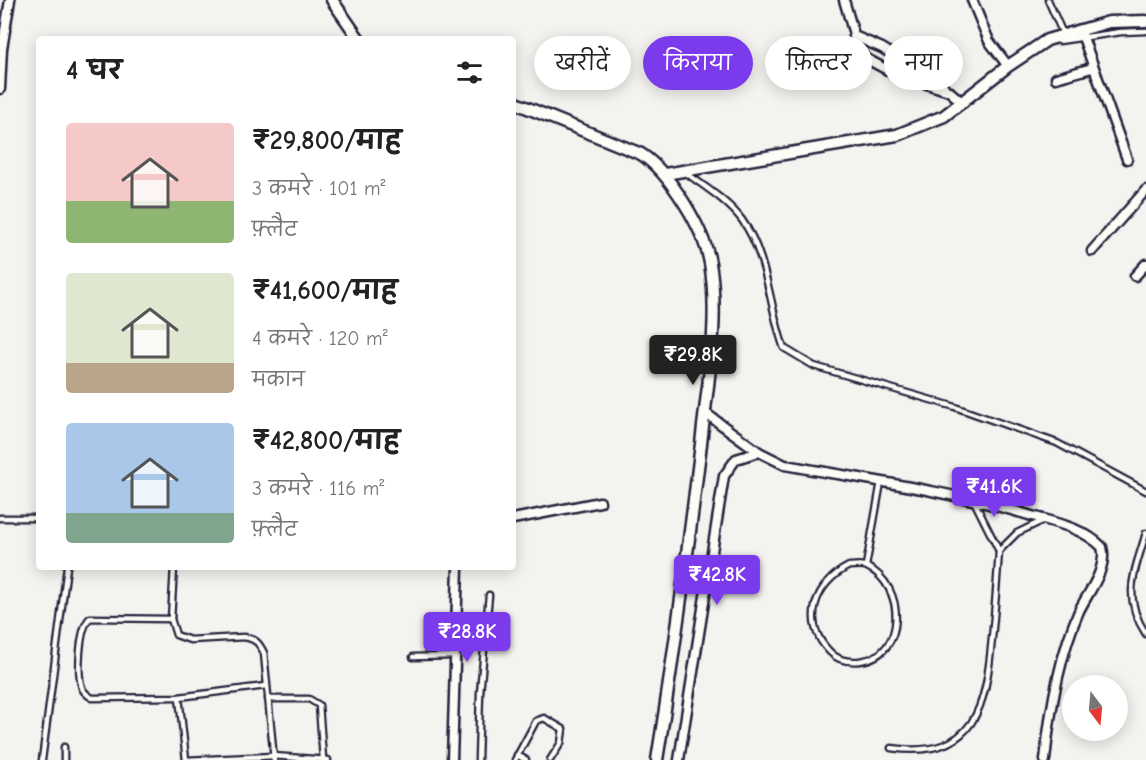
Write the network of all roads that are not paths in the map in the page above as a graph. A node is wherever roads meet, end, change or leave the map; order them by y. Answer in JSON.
{"nodes":[{"id":1,"x":10,"y":0,"type":"edge"},
{"id":2,"x":332,"y":0,"type":"edge"},
{"id":3,"x":844,"y":0,"type":"edge"},
{"id":4,"x":972,"y":0,"type":"edge"},
{"id":5,"x":1048,"y":0,"type":"edge"},
{"id":6,"x":1146,"y":21,"type":"edge"},
{"id":7,"x":1146,"y":31,"type":"edge"},
{"id":8,"x":1081,"y":33,"type":"junction"},
{"id":9,"x":1063,"y":34,"type":"junction"},
{"id":10,"x":357,"y":36,"type":"edge"},
{"id":11,"x":854,"y":36,"type":"edge"},
{"id":12,"x":1047,"y":40,"type":"junction"},
{"id":13,"x":872,"y":44,"type":"edge"},
{"id":14,"x":872,"y":63,"type":"edge"},
{"id":15,"x":1008,"y":66,"type":"junction"},
{"id":16,"x":1092,"y":68,"type":"junction"},
{"id":17,"x":1056,"y":78,"type":"dead end"},
{"id":18,"x":0,"y":89,"type":"edge"},
{"id":19,"x":949,"y":91,"type":"junction"},
{"id":20,"x":516,"y":103,"type":"edge"},
{"id":21,"x":963,"y":103,"type":"junction"},
{"id":22,"x":1127,"y":159,"type":"dead end"},
{"id":23,"x":682,"y":170,"type":"junction"},
{"id":24,"x":665,"y":174,"type":"junction"},
{"id":25,"x":1146,"y":190,"type":"edge"},
{"id":26,"x":1092,"y":251,"type":"dead end"},
{"id":27,"x":1146,"y":264,"type":"edge"},
{"id":28,"x":1135,"y":276,"type":"dead end"},
{"id":29,"x":704,"y":412,"type":"junction"},
{"id":30,"x":759,"y":452,"type":"junction"},
{"id":31,"x":881,"y":483,"type":"junction"},
{"id":32,"x":1146,"y":491,"type":"edge"},
{"id":33,"x":971,"y":498,"type":"junction"},
{"id":34,"x":600,"y":502,"type":"dead end"},
{"id":35,"x":0,"y":518,"type":"edge"},
{"id":36,"x":36,"y":518,"type":"edge"},
{"id":37,"x":516,"y":518,"type":"edge"},
{"id":38,"x":1044,"y":519,"type":"junction"},
{"id":39,"x":1146,"y":533,"type":"edge"},
{"id":40,"x":999,"y":551,"type":"junction"},
{"id":41,"x":866,"y":566,"type":"junction"},
{"id":42,"x":67,"y":570,"type":"edge"},
{"id":43,"x":174,"y":570,"type":"edge"},
{"id":44,"x":458,"y":570,"type":"edge"},
{"id":45,"x":489,"y":596,"type":"dead end"},
{"id":46,"x":171,"y":619,"type":"junction"},
{"id":47,"x":1146,"y":633,"type":"edge"},
{"id":48,"x":455,"y":656,"type":"junction"},
{"id":49,"x":413,"y":657,"type":"dead end"},
{"id":50,"x":266,"y":686,"type":"junction"},
{"id":51,"x":179,"y":697,"type":"junction"},
{"id":52,"x":268,"y":699,"type":"junction"},
{"id":53,"x":64,"y":747,"type":"dead end"},
{"id":54,"x":891,"y":748,"type":"dead end"},
{"id":55,"x":274,"y":758,"type":"edge"},
{"id":56,"x":516,"y":758,"type":"edge"},
{"id":57,"x":323,"y":759,"type":"edge"},
{"id":58,"x":42,"y":760,"type":"edge"},
{"id":59,"x":64,"y":760,"type":"edge"},
{"id":60,"x":186,"y":760,"type":"edge"},
{"id":61,"x":328,"y":760,"type":"edge"},
{"id":62,"x":452,"y":760,"type":"edge"},
{"id":63,"x":478,"y":760,"type":"edge"},
{"id":64,"x":526,"y":760,"type":"edge"},
{"id":65,"x":550,"y":760,"type":"edge"},
{"id":66,"x":657,"y":760,"type":"edge"},
{"id":67,"x":679,"y":760,"type":"edge"},
{"id":68,"x":1045,"y":760,"type":"edge"}],
"edges":[{"from":1,"to":18,"type":"street"},
{"from":2,"to":10,"type":"street"},
{"from":3,"to":11,"type":"street"},
{"from":4,"to":15,"type":"street"},
{"from":5,"to":9,"type":"lane"},
{"from":6,"to":8,"type":"street"},
{"from":7,"to":8,"type":"lane"},
{"from":8,"to":9,"type":"street"},
{"from":8,"to":12,"type":"lane"},
{"from":8,"to":16,"type":"street"},
{"from":9,"to":12,"type":"street"},
{"from":12,"to":15,"type":"street"},
{"from":13,"to":19,"type":"street"},
{"from":14,"to":19,"type":"street"},
{"from":15,"to":21,"type":"street"},
{"from":16,"to":17,"type":"street"},
{"from":16,"to":22,"type":"street"},
{"from":19,"to":21,"type":"street"},
{"from":20,"to":24,"type":"street"},
{"from":21,"to":23,"type":"street"},
{"from":23,"to":24,"type":"street"},
{"from":23,"to":32,"type":"lane"},
{"from":24,"to":29,"type":"street"},
{"from":25,"to":26,"type":"street"},
{"from":27,"to":28,"type":"street"},
{"from":29,"to":30,"type":"street"},
{"from":29,"to":66,"type":"street"},
{"from":30,"to":31,"type":"street"},
{"from":30,"to":67,"type":"street"},
{"from":31,"to":33,"type":"street"},
{"from":31,"to":41,"type":"lane"},
{"from":33,"to":38,"type":"street"},
{"from":33,"to":40,"type":"lane"},
{"from":34,"to":37,"type":"street"},
{"from":35,"to":36,"type":"lane"},
{"from":38,"to":40,"type":"lane"},
{"from":38,"to":68,"type":"street"},
{"from":39,"to":47,"type":"lane"},
{"from":40,"to":54,"type":"lane"},
{"from":41,"to":41,"type":"lane"},
{"from":42,"to":58,"type":"lane"},
{"from":43,"to":46,"type":"lane"},
{"from":44,"to":48,"type":"street"},
{"from":45,"to":63,"type":"lane"},
{"from":46,"to":50,"type":"lane"},
{"from":46,"to":51,"type":"lane"},
{"from":48,"to":49,"type":"lane"},
{"from":48,"to":62,"type":"street"},
{"from":50,"to":51,"type":"lane"},
{"from":50,"to":52,"type":"lane"},
{"from":51,"to":60,"type":"lane"},
{"from":52,"to":55,"type":"lane"},
{"from":52,"to":57,"type":"lane"},
{"from":53,"to":59,"type":"lane"},
{"from":55,"to":57,"type":"lane"},
{"from":55,"to":60,"type":"lane"},
{"from":56,"to":64,"type":"lane"},
{"from":56,"to":65,"type":"lane"},
{"from":57,"to":61,"type":"lane"}]}
